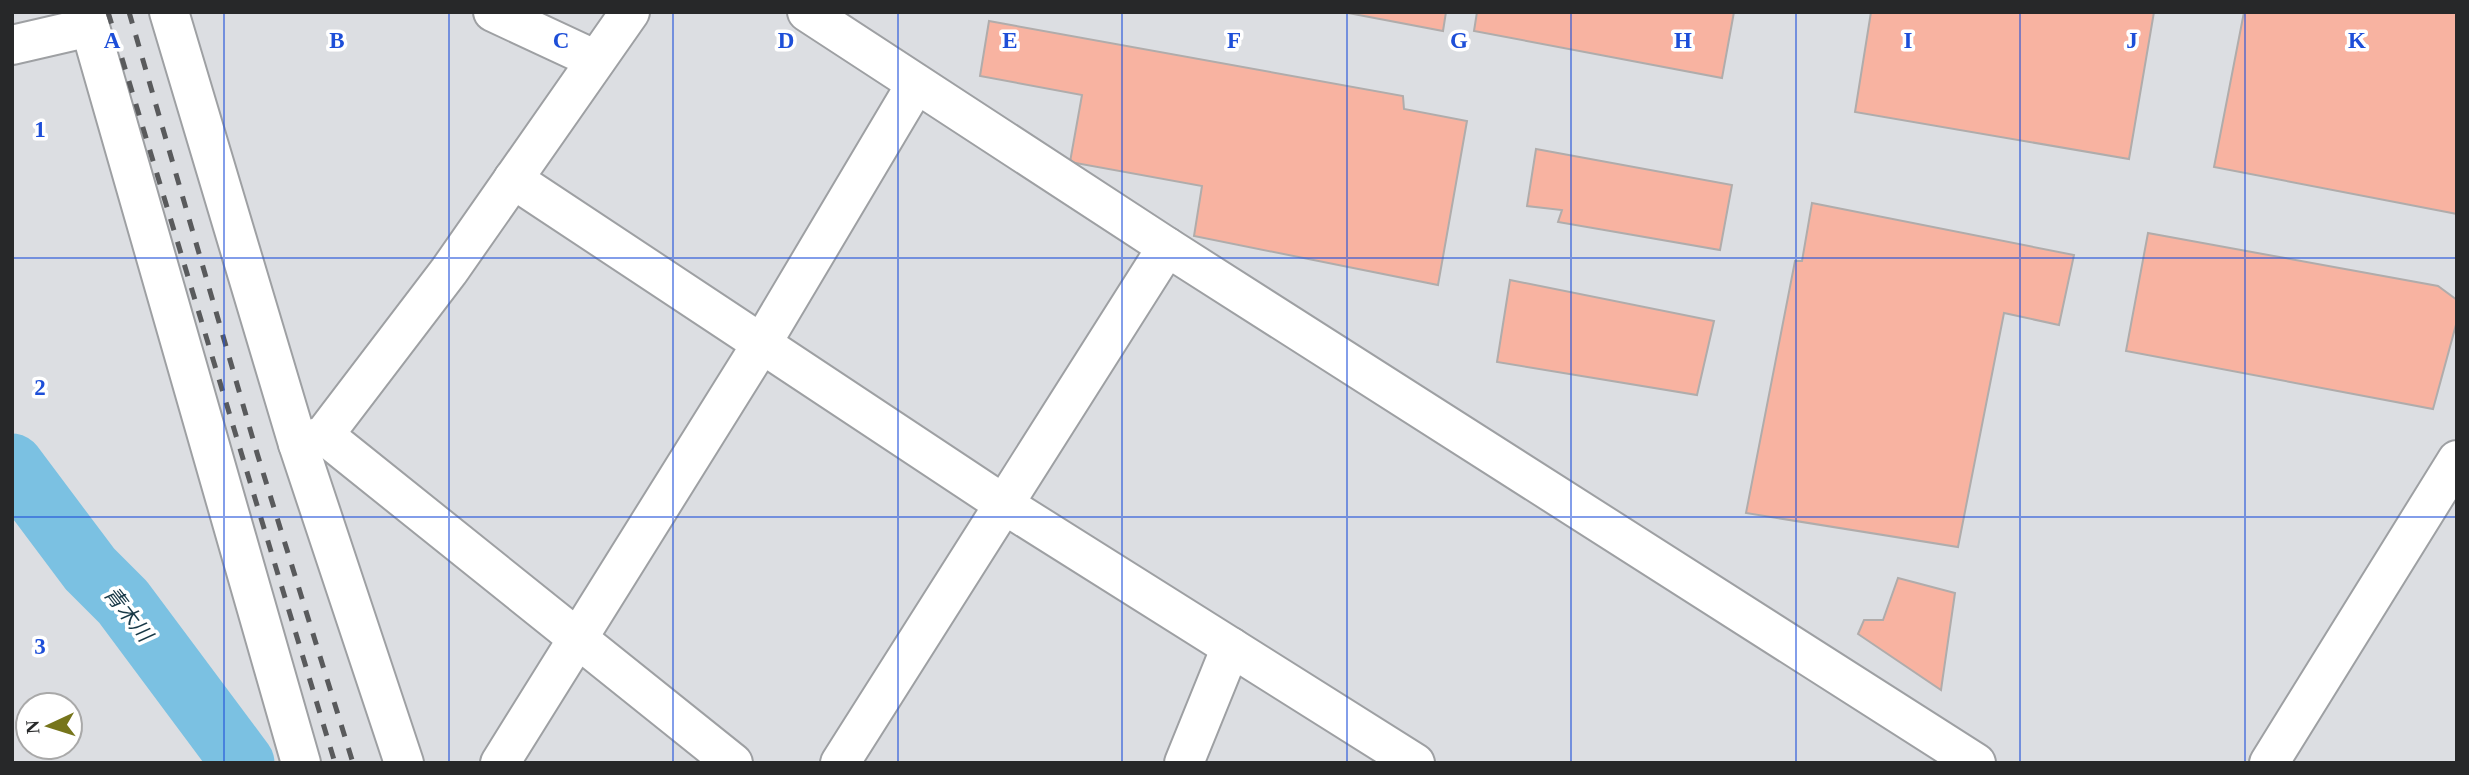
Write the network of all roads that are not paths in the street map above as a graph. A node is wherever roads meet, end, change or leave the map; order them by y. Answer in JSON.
{"nodes":[{"id":1,"x":169,"y":12,"type":"edge"},
{"id":2,"x":493,"y":12,"type":"edge"},
{"id":3,"x":630,"y":12,"type":"edge"},
{"id":4,"x":807,"y":12,"type":"edge"},
{"id":5,"x":88,"y":20,"type":"edge"},
{"id":6,"x":12,"y":45,"type":"edge"},
{"id":7,"x":596,"y":60,"type":"junction"},
{"id":8,"x":916,"y":84,"type":"junction"},
{"id":9,"x":513,"y":179,"type":"junction"},
{"id":10,"x":1167,"y":247,"type":"junction"},
{"id":11,"x":762,"y":343,"type":"junction"},
{"id":12,"x":311,"y":439,"type":"junction"},
{"id":13,"x":2457,"y":460,"type":"edge"},
{"id":14,"x":1005,"y":505,"type":"junction"},
{"id":15,"x":578,"y":638,"type":"junction"},
{"id":16,"x":1231,"y":647,"type":"junction"},
{"id":17,"x":300,"y":763,"type":"edge"},
{"id":18,"x":404,"y":763,"type":"edge"},
{"id":19,"x":500,"y":763,"type":"edge"},
{"id":20,"x":733,"y":763,"type":"edge"},
{"id":21,"x":840,"y":763,"type":"edge"},
{"id":22,"x":1184,"y":763,"type":"edge"},
{"id":23,"x":1415,"y":763,"type":"edge"},
{"id":24,"x":1976,"y":763,"type":"edge"},
{"id":25,"x":2269,"y":763,"type":"edge"}],
"edges":[{"from":1,"to":12,"type":"street"},
{"from":2,"to":7,"type":"street"},
{"from":3,"to":7,"type":"street"},
{"from":4,"to":8,"type":"street"},
{"from":5,"to":6,"type":"street"},
{"from":5,"to":17,"type":"street"},
{"from":7,"to":9,"type":"street"},
{"from":8,"to":10,"type":"street"},
{"from":8,"to":11,"type":"street"},
{"from":9,"to":11,"type":"street"},
{"from":9,"to":12,"type":"street"},
{"from":10,"to":14,"type":"street"},
{"from":10,"to":24,"type":"street"},
{"from":11,"to":14,"type":"street"},
{"from":11,"to":15,"type":"street"},
{"from":12,"to":15,"type":"street"},
{"from":12,"to":18,"type":"street"},
{"from":13,"to":25,"type":"street"},
{"from":14,"to":16,"type":"street"},
{"from":14,"to":21,"type":"street"},
{"from":15,"to":19,"type":"street"},
{"from":15,"to":20,"type":"street"},
{"from":16,"to":22,"type":"street"},
{"from":16,"to":23,"type":"street"}]}
